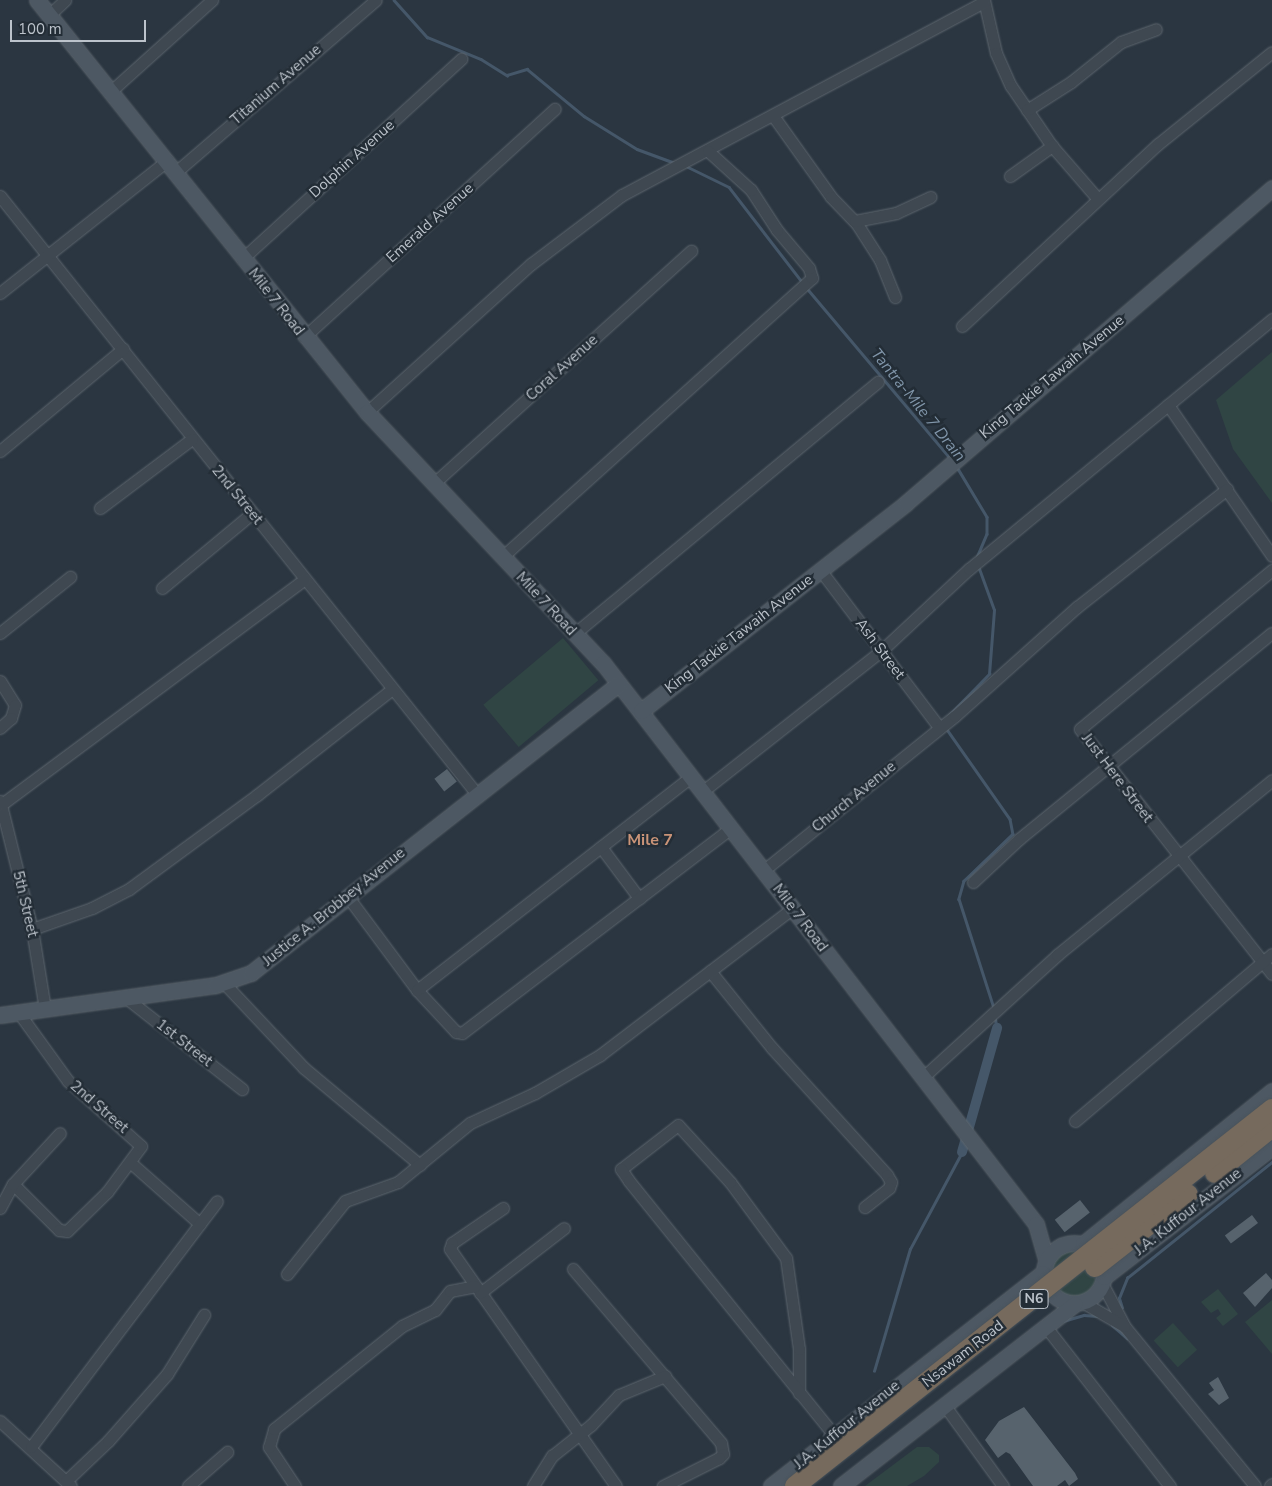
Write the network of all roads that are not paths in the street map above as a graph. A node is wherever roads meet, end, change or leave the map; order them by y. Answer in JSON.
{"nodes":[{"id":1,"x":37,"y":0,"type":"edge"},
{"id":2,"x":65,"y":0,"type":"edge"},
{"id":3,"x":212,"y":0,"type":"edge"},
{"id":4,"x":376,"y":0,"type":"edge"},
{"id":5,"x":984,"y":1,"type":"edge"},
{"id":6,"x":49,"y":15,"type":"junction"},
{"id":7,"x":1156,"y":29,"type":"dead end"},
{"id":8,"x":1272,"y":52,"type":"edge"},
{"id":9,"x":461,"y":59,"type":"dead end"},
{"id":10,"x":111,"y":91,"type":"junction"},
{"id":11,"x":555,"y":109,"type":"dead end"},
{"id":12,"x":1027,"y":110,"type":"junction"},
{"id":13,"x":774,"y":117,"type":"junction"},
{"id":14,"x":1052,"y":146,"type":"junction"},
{"id":15,"x":708,"y":151,"type":"junction"},
{"id":16,"x":172,"y":166,"type":"junction"},
{"id":17,"x":1010,"y":176,"type":"dead end"},
{"id":18,"x":1272,"y":188,"type":"edge"},
{"id":19,"x":0,"y":196,"type":"edge"},
{"id":20,"x":930,"y":197,"type":"dead end"},
{"id":21,"x":1097,"y":198,"type":"junction"},
{"id":22,"x":855,"y":221,"type":"junction"},
{"id":23,"x":691,"y":251,"type":"dead end"},
{"id":24,"x":48,"y":255,"type":"junction"},
{"id":25,"x":242,"y":259,"type":"junction"},
{"id":26,"x":0,"y":293,"type":"edge"},
{"id":27,"x":894,"y":298,"type":"dead end"},
{"id":28,"x":1272,"y":319,"type":"edge"},
{"id":29,"x":962,"y":326,"type":"dead end"},
{"id":30,"x":304,"y":337,"type":"junction"},
{"id":31,"x":123,"y":349,"type":"junction"},
{"id":32,"x":878,"y":382,"type":"dead end"},
{"id":33,"x":1168,"y":405,"type":"junction"},
{"id":34,"x":367,"y":412,"type":"junction"},
{"id":35,"x":192,"y":438,"type":"junction"},
{"id":36,"x":0,"y":451,"type":"edge"},
{"id":37,"x":433,"y":484,"type":"junction"},
{"id":38,"x":1227,"y":489,"type":"junction"},
{"id":39,"x":100,"y":508,"type":"dead end"},
{"id":40,"x":251,"y":514,"type":"junction"},
{"id":41,"x":1272,"y":556,"type":"edge"},
{"id":42,"x":502,"y":557,"type":"junction"},
{"id":43,"x":1272,"y":570,"type":"edge"},
{"id":44,"x":821,"y":571,"type":"junction"},
{"id":45,"x":70,"y":577,"type":"dead end"},
{"id":46,"x":305,"y":579,"type":"junction"},
{"id":47,"x":162,"y":588,"type":"dead end"},
{"id":48,"x":0,"y":632,"type":"edge"},
{"id":49,"x":1272,"y":633,"type":"edge"},
{"id":50,"x":574,"y":634,"type":"junction"},
{"id":51,"x":882,"y":650,"type":"junction"},
{"id":52,"x":0,"y":681,"type":"edge"},
{"id":53,"x":618,"y":684,"type":"junction"},
{"id":54,"x":392,"y":689,"type":"junction"},
{"id":55,"x":641,"y":711,"type":"junction"},
{"id":56,"x":941,"y":725,"type":"junction"},
{"id":57,"x":0,"y":728,"type":"edge"},
{"id":58,"x":1107,"y":766,"type":"junction"},
{"id":59,"x":691,"y":777,"type":"junction"},
{"id":60,"x":1272,"y":780,"type":"edge"},
{"id":61,"x":703,"y":792,"type":"junction"},
{"id":62,"x":476,"y":794,"type":"junction"},
{"id":63,"x":1,"y":802,"type":"edge"},
{"id":64,"x":731,"y":828,"type":"junction"},
{"id":65,"x":601,"y":847,"type":"junction"},
{"id":66,"x":1179,"y":858,"type":"junction"},
{"id":67,"x":764,"y":870,"type":"junction"},
{"id":68,"x":973,"y":882,"type":"dead end"},
{"id":69,"x":348,"y":897,"type":"junction"},
{"id":70,"x":638,"y":898,"type":"junction"},
{"id":71,"x":793,"y":908,"type":"junction"},
{"id":72,"x":32,"y":930,"type":"junction"},
{"id":73,"x":1272,"y":954,"type":"edge"},
{"id":74,"x":1262,"y":962,"type":"junction"},
{"id":75,"x":710,"y":971,"type":"junction"},
{"id":76,"x":1272,"y":974,"type":"edge"},
{"id":77,"x":224,"y":983,"type":"junction"},
{"id":78,"x":417,"y":990,"type":"junction"},
{"id":79,"x":125,"y":996,"type":"junction"},
{"id":80,"x":46,"y":1009,"type":"junction"},
{"id":81,"x":19,"y":1013,"type":"junction"},
{"id":82,"x":0,"y":1015,"type":"edge"},
{"id":83,"x":922,"y":1078,"type":"junction"},
{"id":84,"x":242,"y":1089,"type":"dead end"},
{"id":85,"x":1272,"y":1091,"type":"edge"},
{"id":86,"x":1272,"y":1110,"type":"edge"},
{"id":87,"x":1075,"y":1120,"type":"dead end"},
{"id":88,"x":1272,"y":1128,"type":"edge"},
{"id":89,"x":60,"y":1133,"type":"dead end"},
{"id":90,"x":1272,"y":1147,"type":"edge"},
{"id":91,"x":130,"y":1163,"type":"junction"},
{"id":92,"x":420,"y":1165,"type":"junction"},
{"id":93,"x":14,"y":1184,"type":"junction"},
{"id":94,"x":217,"y":1201,"type":"dead end"},
{"id":95,"x":865,"y":1207,"type":"dead end"},
{"id":96,"x":0,"y":1208,"type":"edge"},
{"id":97,"x":503,"y":1208,"type":"dead end"},
{"id":98,"x":200,"y":1224,"type":"junction"},
{"id":99,"x":1036,"y":1224,"type":"junction"},
{"id":100,"x":564,"y":1228,"type":"dead end"},
{"id":101,"x":1066,"y":1243,"type":"junction"},
{"id":102,"x":1083,"y":1244,"type":"junction"},
{"id":103,"x":1044,"y":1266,"type":"junction"},
{"id":104,"x":573,"y":1269,"type":"dead end"},
{"id":105,"x":287,"y":1274,"type":"dead end"},
{"id":106,"x":1104,"y":1281,"type":"junction"},
{"id":107,"x":478,"y":1289,"type":"junction"},
{"id":108,"x":1079,"y":1303,"type":"junction"},
{"id":109,"x":204,"y":1315,"type":"dead end"},
{"id":110,"x":1046,"y":1327,"type":"junction"},
{"id":111,"x":1125,"y":1327,"type":"junction"},
{"id":112,"x":665,"y":1376,"type":"junction"},
{"id":113,"x":799,"y":1393,"type":"junction"},
{"id":114,"x":945,"y":1406,"type":"junction"},
{"id":115,"x":0,"y":1421,"type":"edge"},
{"id":116,"x":578,"y":1435,"type":"junction"},
{"id":117,"x":834,"y":1435,"type":"junction"},
{"id":118,"x":31,"y":1447,"type":"junction"},
{"id":119,"x":227,"y":1452,"type":"dead end"},
{"id":120,"x":68,"y":1483,"type":"edge"},
{"id":121,"x":188,"y":1486,"type":"edge"},
{"id":122,"x":295,"y":1486,"type":"edge"},
{"id":123,"x":533,"y":1486,"type":"edge"},
{"id":124,"x":616,"y":1486,"type":"edge"},
{"id":125,"x":663,"y":1486,"type":"edge"},
{"id":126,"x":770,"y":1486,"type":"edge"},
{"id":127,"x":795,"y":1486,"type":"edge"},
{"id":128,"x":813,"y":1486,"type":"edge"},
{"id":129,"x":841,"y":1486,"type":"edge"},
{"id":130,"x":1003,"y":1486,"type":"edge"},
{"id":131,"x":1170,"y":1486,"type":"edge"},
{"id":132,"x":1255,"y":1486,"type":"edge"}],
"edges":[{"from":1,"to":6,"type":"street","name":"Mile 7 Road"},
{"from":2,"to":6,"type":"street"},
{"from":3,"to":10,"type":"street"},
{"from":4,"to":16,"type":"street","name":"Titanium Avenue"},
{"from":5,"to":12,"type":"street"},
{"from":5,"to":13,"type":"street"},
{"from":6,"to":10,"type":"street","name":"Mile 7 Road"},
{"from":7,"to":12,"type":"street"},
{"from":8,"to":21,"type":"street"},
{"from":9,"to":25,"type":"street","name":"Dolphin Avenue"},
{"from":10,"to":16,"type":"street","name":"Mile 7 Road"},
{"from":11,"to":30,"type":"street","name":"Emerald Avenue"},
{"from":12,"to":14,"type":"street"},
{"from":13,"to":15,"type":"street"},
{"from":13,"to":22,"type":"street"},
{"from":14,"to":17,"type":"street"},
{"from":14,"to":21,"type":"street"},
{"from":15,"to":34,"type":"street"},
{"from":15,"to":42,"type":"street"},
{"from":16,"to":24,"type":"street","name":"Titanium Avenue"},
{"from":16,"to":25,"type":"street","name":"Mile 7 Road"},
{"from":18,"to":44,"type":"street","name":"King Tackie Tawaih Avenue"},
{"from":19,"to":24,"type":"street","name":"2nd Street"},
{"from":20,"to":22,"type":"street"},
{"from":21,"to":29,"type":"street"},
{"from":22,"to":27,"type":"street"},
{"from":23,"to":37,"type":"street","name":"Coral Avenue"},
{"from":24,"to":26,"type":"street","name":"Titanium Avenue"},
{"from":24,"to":31,"type":"street","name":"2nd Street"},
{"from":25,"to":30,"type":"street","name":"Mile 7 Road"},
{"from":28,"to":33,"type":"street"},
{"from":30,"to":34,"type":"street","name":"Mile 7 Road"},
{"from":31,"to":35,"type":"street","name":"2nd Street"},
{"from":31,"to":36,"type":"street"},
{"from":32,"to":50,"type":"street"},
{"from":33,"to":38,"type":"street"},
{"from":33,"to":51,"type":"street"},
{"from":34,"to":37,"type":"street","name":"Mile 7 Road"},
{"from":35,"to":39,"type":"street"},
{"from":35,"to":40,"type":"street","name":"2nd Street"},
{"from":37,"to":42,"type":"street","name":"Mile 7 Road"},
{"from":38,"to":41,"type":"street"},
{"from":38,"to":56,"type":"street","name":"Church Avenue"},
{"from":40,"to":46,"type":"street","name":"2nd Street"},
{"from":40,"to":47,"type":"street"},
{"from":42,"to":50,"type":"street","name":"Mile 7 Road"},
{"from":43,"to":58,"type":"street","name":"Just Here Street"},
{"from":44,"to":51,"type":"street","name":"Ash Street"},
{"from":44,"to":55,"type":"street","name":"King Tackie Tawaih Avenue"},
{"from":45,"to":48,"type":"street"},
{"from":46,"to":54,"type":"street","name":"2nd Street"},
{"from":46,"to":63,"type":"street"},
{"from":49,"to":58,"type":"street"},
{"from":50,"to":53,"type":"street","name":"Mile 7 Road"},
{"from":51,"to":56,"type":"street","name":"Ash Street"},
{"from":51,"to":61,"type":"street"},
{"from":52,"to":57,"type":"street"},
{"from":53,"to":55,"type":"street","name":"Mile 7 Road"},
{"from":53,"to":62,"type":"street","name":"Justice A. Brobbey Avenue"},
{"from":54,"to":62,"type":"street","name":"2nd Street"},
{"from":54,"to":72,"type":"street"},
{"from":55,"to":59,"type":"street","name":"Mile 7 Road"},
{"from":56,"to":67,"type":"street","name":"Church Avenue"},
{"from":58,"to":66,"type":"street","name":"Just Here Street"},
{"from":58,"to":68,"type":"street"},
{"from":59,"to":61,"type":"street","name":"Mile 7 Road"},
{"from":59,"to":65,"type":"street"},
{"from":60,"to":66,"type":"street"},
{"from":61,"to":64,"type":"street","name":"Mile 7 Road"},
{"from":62,"to":69,"type":"street","name":"Justice A. Brobbey Avenue"},
{"from":63,"to":72,"type":"street","name":"5th Street"},
{"from":64,"to":67,"type":"street","name":"Mile 7 Road"},
{"from":64,"to":70,"type":"street"},
{"from":65,"to":70,"type":"street"},
{"from":65,"to":78,"type":"street"},
{"from":66,"to":74,"type":"street","name":"Just Here Street"},
{"from":66,"to":83,"type":"street"},
{"from":67,"to":71,"type":"street","name":"Mile 7 Road"},
{"from":69,"to":77,"type":"street","name":"Justice A. Brobbey Avenue"},
{"from":69,"to":78,"type":"street"},
{"from":70,"to":78,"type":"street"},
{"from":71,"to":75,"type":"street"},
{"from":71,"to":83,"type":"street","name":"Mile 7 Road"},
{"from":72,"to":80,"type":"street","name":"5th Street"},
{"from":73,"to":74,"type":"street"},
{"from":74,"to":76,"type":"street","name":"Just Here Street"},
{"from":74,"to":87,"type":"street"},
{"from":75,"to":92,"type":"street"},
{"from":75,"to":95,"type":"street"},
{"from":77,"to":79,"type":"street","name":"Justice A. Brobbey Avenue"},
{"from":77,"to":92,"type":"street"},
{"from":79,"to":80,"type":"street","name":"Justice A. Brobbey Avenue"},
{"from":79,"to":84,"type":"street","name":"1st Street"},
{"from":80,"to":81,"type":"street","name":"Justice A. Brobbey Avenue"},
{"from":81,"to":82,"type":"street","name":"Justice A. Brobbey Avenue"},
{"from":81,"to":91,"type":"street","name":"2nd Street"},
{"from":83,"to":99,"type":"street","name":"Mile 7 Road"},
{"from":85,"to":102,"type":"street"},
{"from":86,"to":127,"type":"highway","name":"Nsawam Road","number":"N6","bridge":true},
{"from":88,"to":128,"type":"highway","name":"Nsawam Road","number":"N6","bridge":true},
{"from":89,"to":93,"type":"street"},
{"from":90,"to":106,"type":"street","name":"J.A. Kuffour Avenue"},
{"from":91,"to":93,"type":"street"},
{"from":91,"to":98,"type":"street"},
{"from":92,"to":105,"type":"street"},
{"from":93,"to":96,"type":"street"},
{"from":94,"to":98,"type":"street"},
{"from":97,"to":107,"type":"street"},
{"from":98,"to":118,"type":"street"},
{"from":99,"to":101,"type":"street"},
{"from":99,"to":103,"type":"street"},
{"from":100,"to":107,"type":"street"},
{"from":101,"to":102,"type":"street"},
{"from":101,"to":103,"type":"street"},
{"from":102,"to":106,"type":"street"},
{"from":103,"to":108,"type":"street"},
{"from":103,"to":117,"type":"street","name":"J.A. Kuffour Avenue"},
{"from":104,"to":112,"type":"street"},
{"from":106,"to":108,"type":"street"},
{"from":106,"to":111,"type":"street"},
{"from":107,"to":116,"type":"street"},
{"from":107,"to":122,"type":"street"},
{"from":108,"to":110,"type":"street"},
{"from":108,"to":111,"type":"street"},
{"from":109,"to":120,"type":"street"},
{"from":110,"to":114,"type":"street"},
{"from":110,"to":131,"type":"street"},
{"from":111,"to":132,"type":"street"},
{"from":112,"to":116,"type":"street"},
{"from":112,"to":125,"type":"street"},
{"from":113,"to":113,"type":"street"},
{"from":113,"to":117,"type":"street"},
{"from":114,"to":129,"type":"street"},
{"from":114,"to":130,"type":"street"},
{"from":115,"to":118,"type":"street"},
{"from":116,"to":123,"type":"street"},
{"from":116,"to":124,"type":"street"},
{"from":117,"to":126,"type":"street","name":"J.A. Kuffour Avenue"},
{"from":118,"to":120,"type":"street"},
{"from":119,"to":121,"type":"street"}]}
